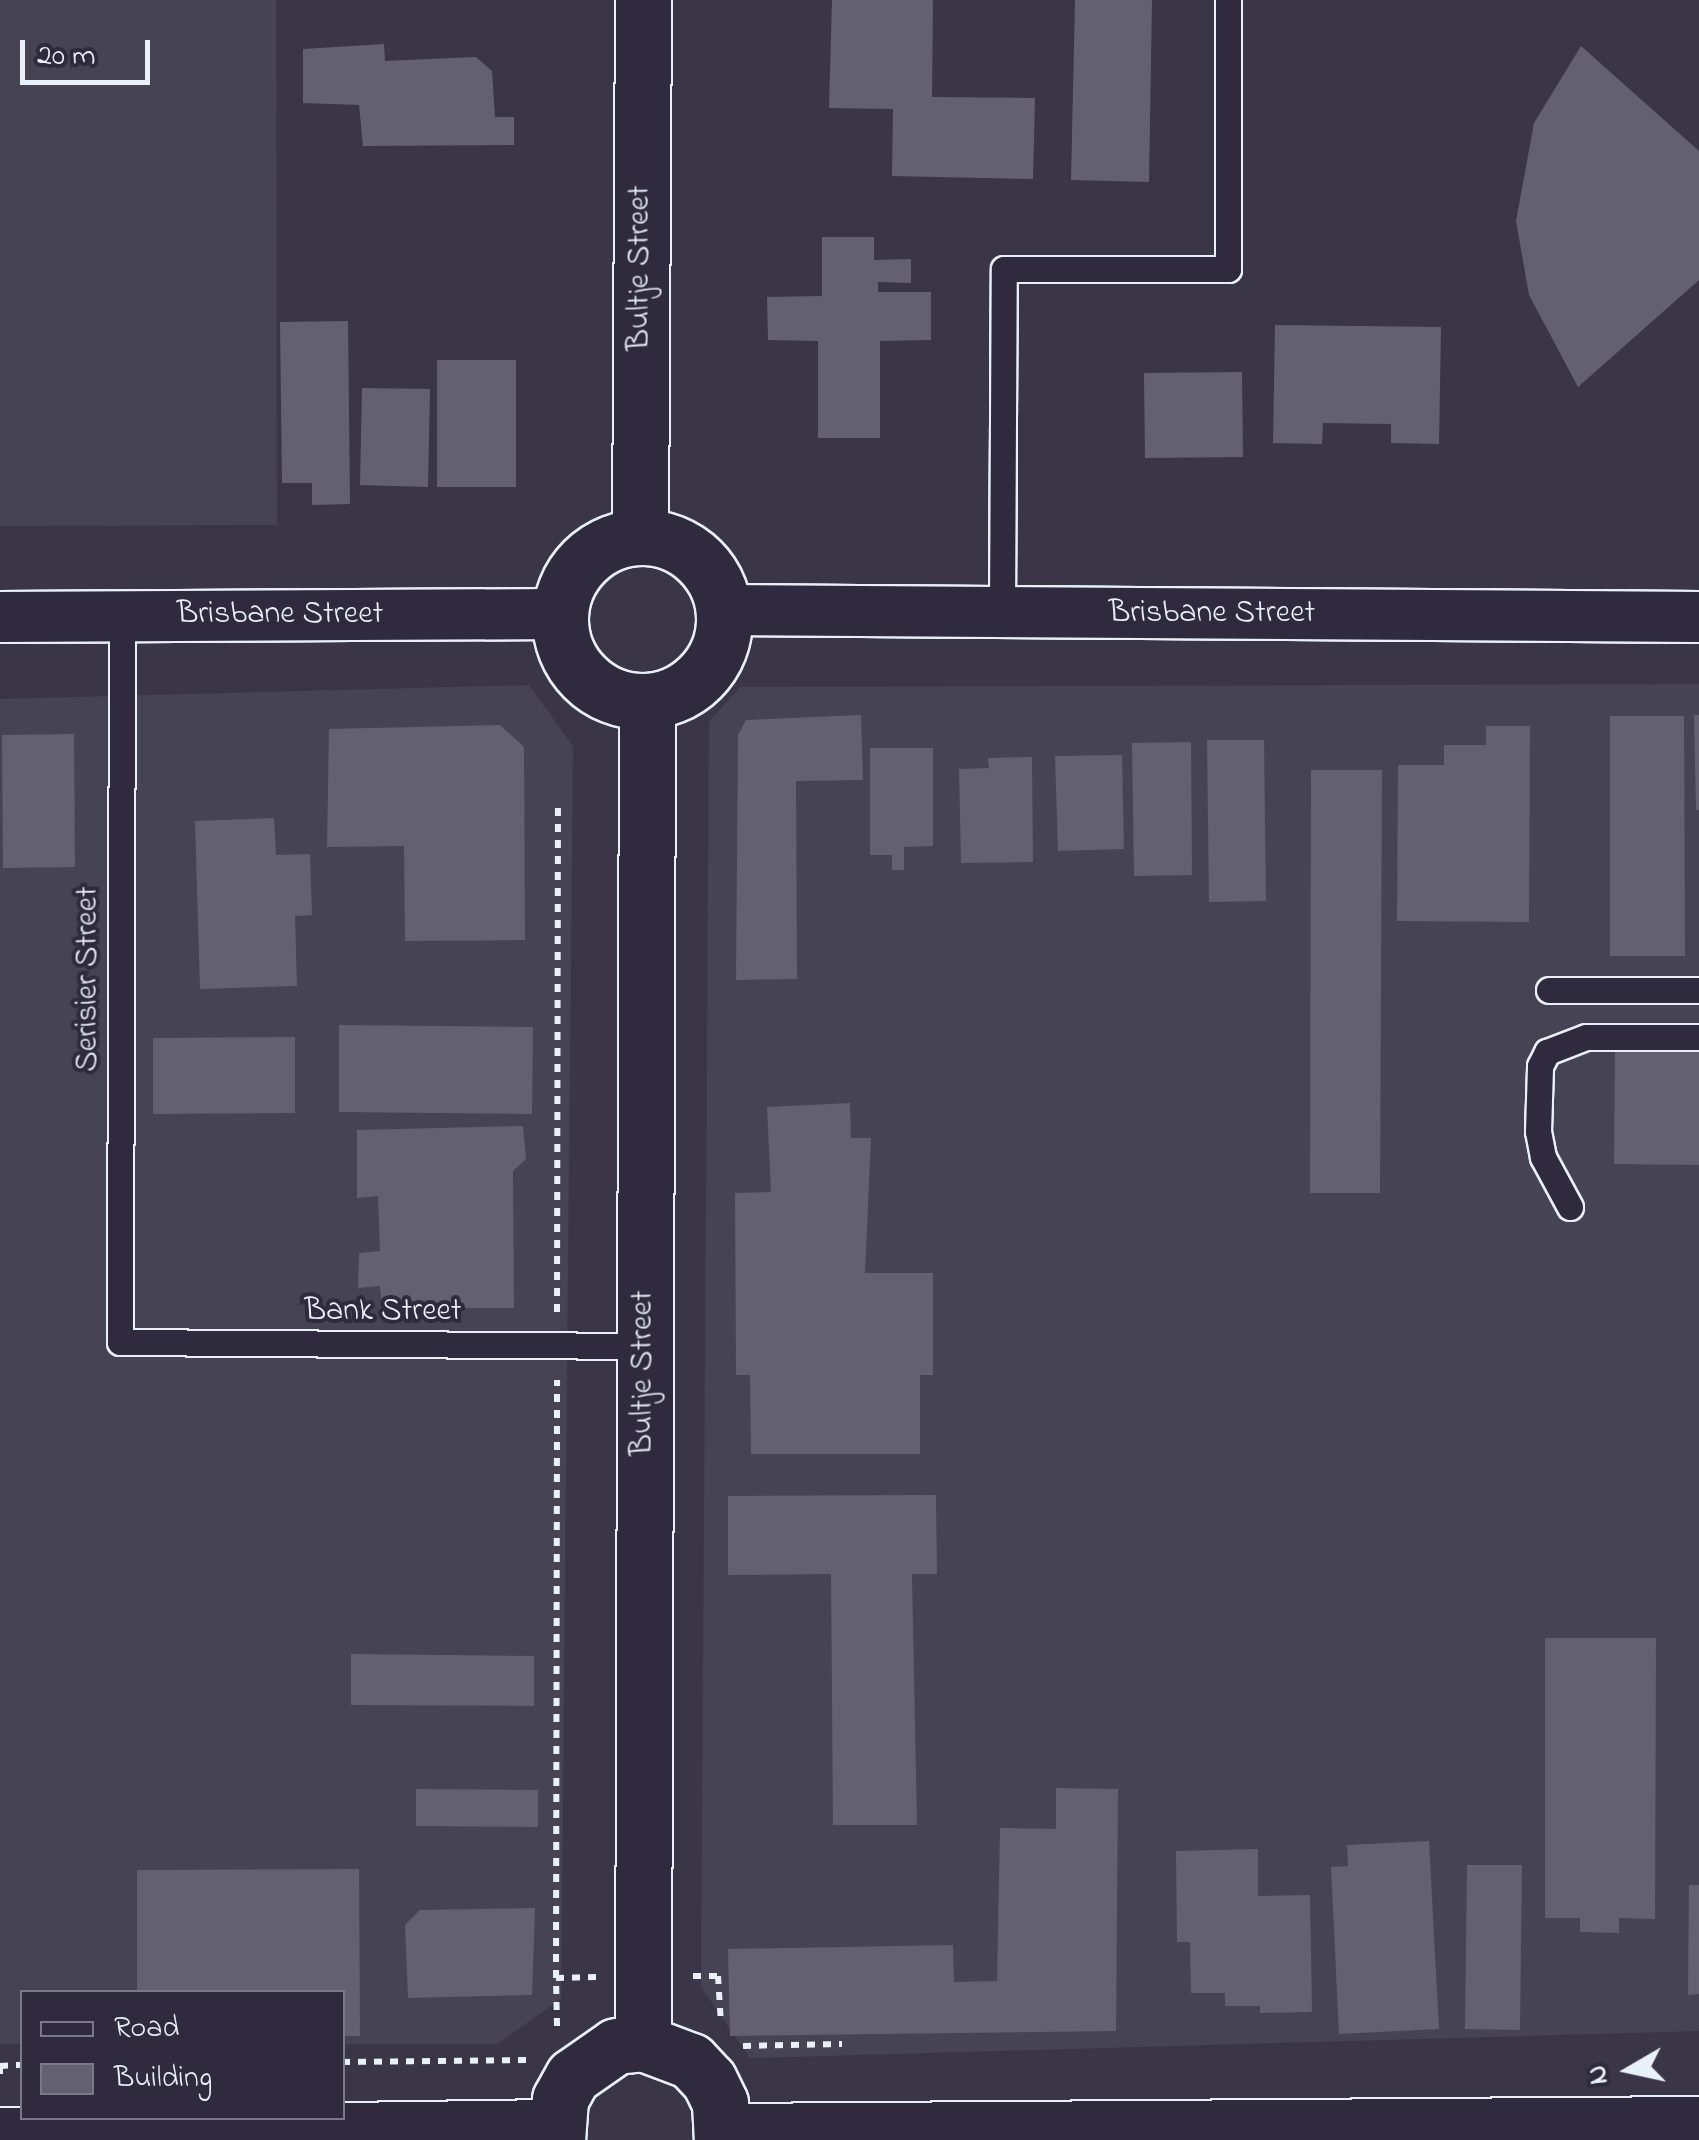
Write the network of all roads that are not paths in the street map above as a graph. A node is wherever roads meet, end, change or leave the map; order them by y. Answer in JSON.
{"nodes":[{"id":1,"x":642,"y":0,"type":"edge"},
{"id":2,"x":1228,"y":0,"type":"edge"},
{"id":3,"x":640,"y":536,"type":"junction"},
{"id":4,"x":724,"y":610,"type":"junction"},
{"id":5,"x":1002,"y":612,"type":"junction"},
{"id":6,"x":559,"y":614,"type":"junction"},
{"id":7,"x":0,"y":616,"type":"edge"},
{"id":8,"x":122,"y":616,"type":"junction"},
{"id":9,"x":1699,"y":617,"type":"edge"},
{"id":10,"x":647,"y":702,"type":"junction"},
{"id":11,"x":1549,"y":990,"type":"dead end"},
{"id":12,"x":1699,"y":990,"type":"edge"},
{"id":13,"x":1699,"y":1037,"type":"edge"},
{"id":14,"x":1570,"y":1207,"type":"dead end"},
{"id":15,"x":120,"y":1342,"type":"joint"},
{"id":16,"x":644,"y":1346,"type":"junction"},
{"id":17,"x":643,"y":2043,"type":"junction"},
{"id":18,"x":1692,"y":2119,"type":"edge"},
{"id":19,"x":556,"y":2133,"type":"edge"},
{"id":20,"x":0,"y":2134,"type":"edge"},
{"id":21,"x":723,"y":2134,"type":"edge"}],
"edges":[{"from":1,"to":3,"type":"street","name":"Bultje Street"},
{"from":2,"to":5,"type":"lane"},
{"from":3,"to":4,"type":"street"},
{"from":3,"to":6,"type":"street"},
{"from":4,"to":5,"type":"street","name":"Brisbane Street"},
{"from":4,"to":10,"type":"street"},
{"from":5,"to":9,"type":"street","name":"Brisbane Street"},
{"from":6,"to":8,"type":"street","name":"Brisbane Street"},
{"from":6,"to":10,"type":"street"},
{"from":7,"to":8,"type":"street","name":"Brisbane Street"},
{"from":8,"to":15,"type":"lane","name":"Serisier Street"},
{"from":10,"to":16,"type":"street","name":"Bultje Street"},
{"from":11,"to":12,"type":"lane"},
{"from":13,"to":14,"type":"lane"},
{"from":15,"to":16,"type":"lane","name":"Bank Street"},
{"from":16,"to":17,"type":"street","name":"Bultje Street"},
{"from":17,"to":19,"type":"street"},
{"from":17,"to":21,"type":"street"},
{"from":18,"to":21,"type":"street"},
{"from":19,"to":20,"type":"street"}]}
